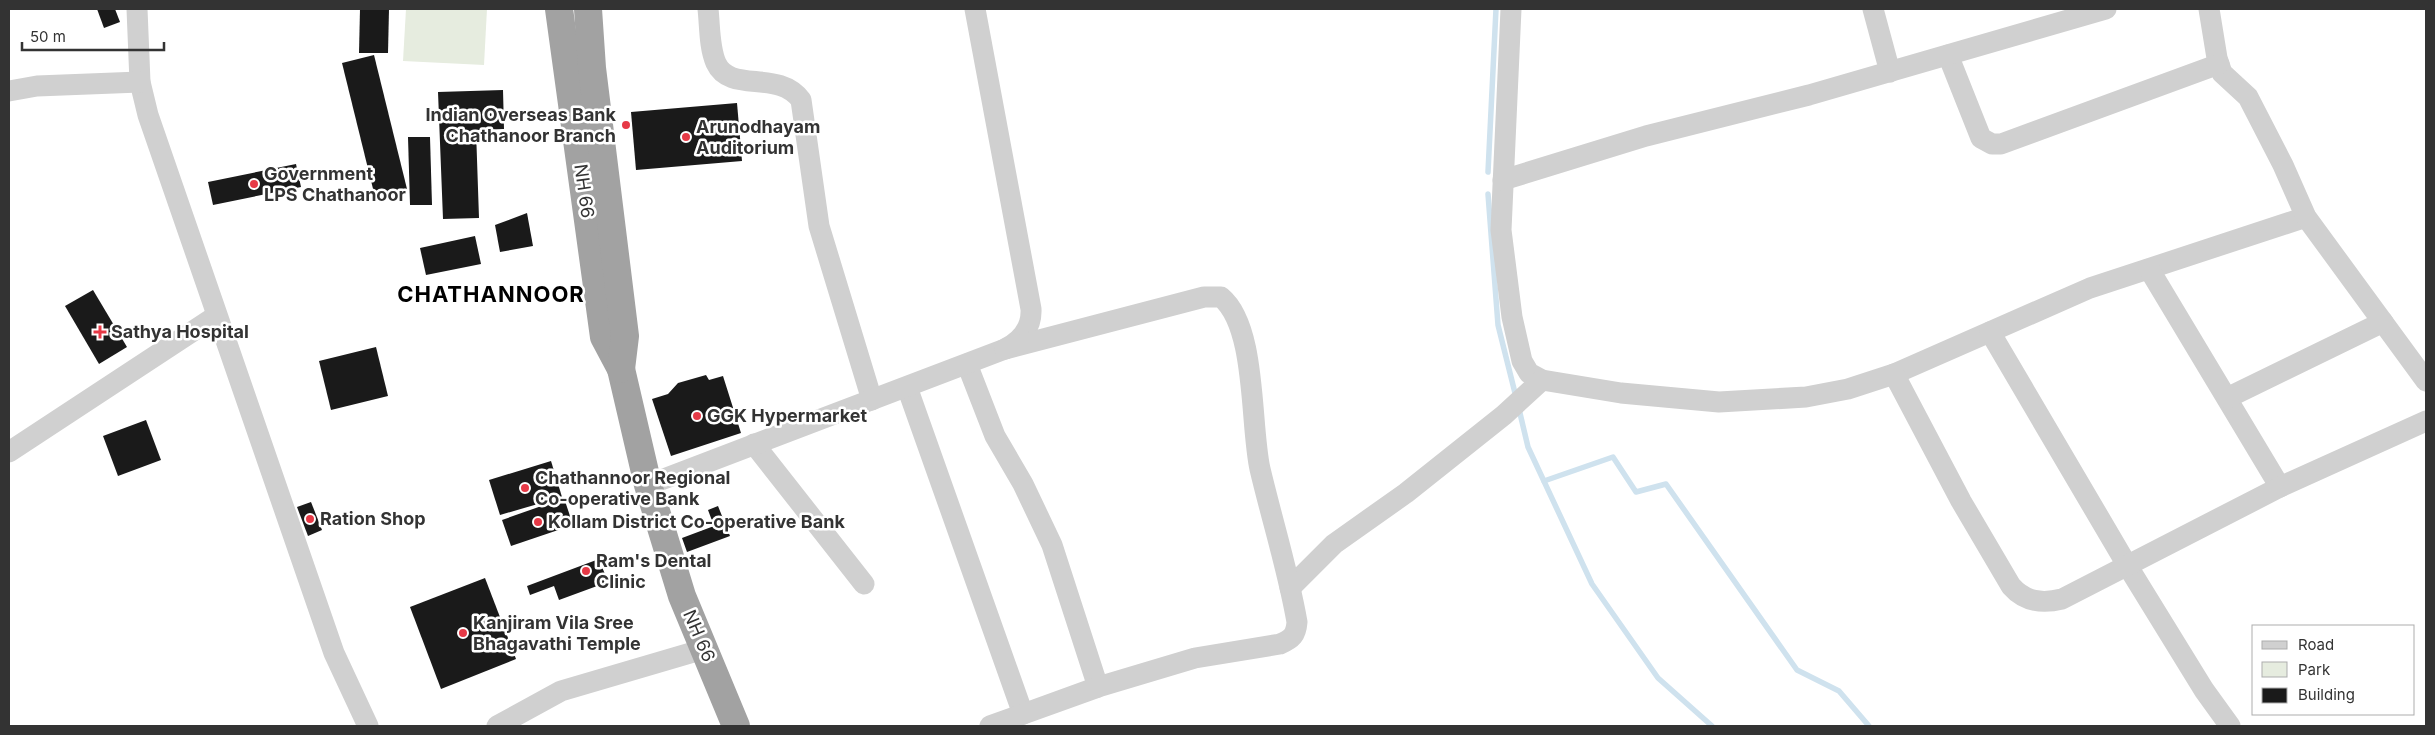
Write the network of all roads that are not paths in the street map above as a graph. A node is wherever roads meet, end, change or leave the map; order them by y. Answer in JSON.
{"nodes":[{"id":1,"x":137,"y":9,"type":"edge"},
{"id":2,"x":559,"y":9,"type":"edge"},
{"id":3,"x":588,"y":9,"type":"edge"},
{"id":4,"x":708,"y":9,"type":"edge"},
{"id":5,"x":975,"y":9,"type":"edge"},
{"id":6,"x":1511,"y":9,"type":"edge"},
{"id":7,"x":1873,"y":9,"type":"edge"},
{"id":8,"x":2106,"y":9,"type":"edge"},
{"id":9,"x":2208,"y":9,"type":"edge"},
{"id":10,"x":1948,"y":55,"type":"junction"},
{"id":11,"x":2219,"y":64,"type":"junction"},
{"id":12,"x":1890,"y":72,"type":"junction"},
{"id":13,"x":140,"y":82,"type":"junction"},
{"id":14,"x":9,"y":91,"type":"edge"},
{"id":15,"x":1503,"y":180,"type":"junction"},
{"id":16,"x":2306,"y":217,"type":"junction"},
{"id":17,"x":2149,"y":269,"type":"junction"},
{"id":18,"x":216,"y":316,"type":"junction"},
{"id":19,"x":2383,"y":322,"type":"junction"},
{"id":20,"x":1990,"y":332,"type":"junction"},
{"id":21,"x":1005,"y":349,"type":"junction"},
{"id":22,"x":967,"y":364,"type":"junction"},
{"id":23,"x":621,"y":369,"type":"junction"},
{"id":24,"x":1894,"y":374,"type":"junction"},
{"id":25,"x":1542,"y":380,"type":"junction"},
{"id":26,"x":2426,"y":381,"type":"edge"},
{"id":27,"x":907,"y":387,"type":"junction"},
{"id":28,"x":2227,"y":398,"type":"junction"},
{"id":29,"x":872,"y":400,"type":"junction"},
{"id":30,"x":2426,"y":421,"type":"edge"},
{"id":31,"x":754,"y":444,"type":"junction"},
{"id":32,"x":10,"y":449,"type":"edge"},
{"id":33,"x":648,"y":485,"type":"junction"},
{"id":34,"x":2280,"y":487,"type":"junction"},
{"id":35,"x":2127,"y":565,"type":"junction"},
{"id":36,"x":864,"y":584,"type":"dead end"},
{"id":37,"x":1290,"y":588,"type":"junction"},
{"id":38,"x":704,"y":648,"type":"junction"},
{"id":39,"x":1098,"y":687,"type":"junction"},
{"id":40,"x":1033,"y":717,"type":"edge"},
{"id":41,"x":368,"y":726,"type":"edge"},
{"id":42,"x":497,"y":726,"type":"edge"},
{"id":43,"x":736,"y":726,"type":"edge"},
{"id":44,"x":990,"y":726,"type":"edge"},
{"id":45,"x":2230,"y":726,"type":"edge"}],
"edges":[{"from":1,"to":13,"type":"street"},
{"from":2,"to":23,"type":"highway","name":"NH 66"},
{"from":3,"to":23,"type":"highway","name":"NH 66"},
{"from":4,"to":29,"type":"street"},
{"from":5,"to":21,"type":"street"},
{"from":6,"to":15,"type":"street"},
{"from":7,"to":12,"type":"street"},
{"from":8,"to":10,"type":"street"},
{"from":9,"to":11,"type":"street"},
{"from":10,"to":11,"type":"street"},
{"from":10,"to":12,"type":"street"},
{"from":11,"to":16,"type":"street"},
{"from":12,"to":15,"type":"street"},
{"from":13,"to":14,"type":"street"},
{"from":13,"to":18,"type":"street"},
{"from":15,"to":25,"type":"street"},
{"from":16,"to":17,"type":"street"},
{"from":16,"to":19,"type":"street"},
{"from":17,"to":20,"type":"street"},
{"from":17,"to":28,"type":"street"},
{"from":18,"to":32,"type":"street"},
{"from":18,"to":41,"type":"street"},
{"from":19,"to":26,"type":"street"},
{"from":19,"to":28,"type":"street"},
{"from":20,"to":24,"type":"street"},
{"from":20,"to":35,"type":"street"},
{"from":21,"to":22,"type":"street"},
{"from":21,"to":37,"type":"street"},
{"from":22,"to":27,"type":"street"},
{"from":22,"to":39,"type":"street"},
{"from":23,"to":33,"type":"highway","name":"NH 66"},
{"from":24,"to":25,"type":"street"},
{"from":24,"to":35,"type":"street"},
{"from":25,"to":37,"type":"street"},
{"from":27,"to":29,"type":"street"},
{"from":27,"to":40,"type":"street"},
{"from":28,"to":34,"type":"street"},
{"from":29,"to":31,"type":"street"},
{"from":30,"to":34,"type":"street"},
{"from":31,"to":33,"type":"street"},
{"from":31,"to":36,"type":"street"},
{"from":33,"to":38,"type":"highway","name":"NH 66"},
{"from":34,"to":35,"type":"street"},
{"from":35,"to":45,"type":"street"},
{"from":37,"to":39,"type":"street"},
{"from":38,"to":42,"type":"street"},
{"from":38,"to":43,"type":"highway","name":"NH 66"},
{"from":39,"to":40,"type":"street"},
{"from":40,"to":44,"type":"street"}]}
